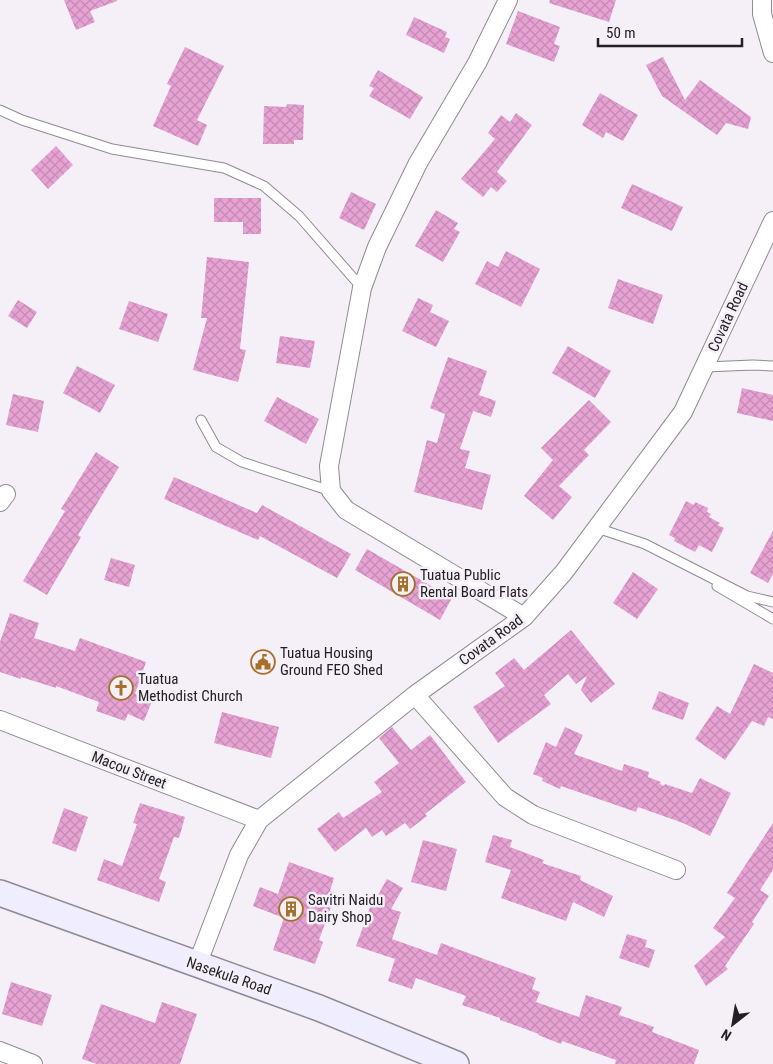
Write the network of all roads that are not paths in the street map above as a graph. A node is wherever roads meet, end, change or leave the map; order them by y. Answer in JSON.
{"nodes":[{"id":1,"x":508,"y":0,"type":"edge"},
{"id":2,"x":762,"y":0,"type":"edge"},
{"id":3,"x":773,"y":53,"type":"edge"},
{"id":4,"x":0,"y":110,"type":"edge"},
{"id":5,"x":773,"y":221,"type":"edge"},
{"id":6,"x":362,"y":288,"type":"junction"},
{"id":7,"x":773,"y":366,"type":"edge"},
{"id":8,"x":705,"y":367,"type":"junction"},
{"id":9,"x":201,"y":420,"type":"dead end"},
{"id":10,"x":331,"y":492,"type":"junction"},
{"id":11,"x":597,"y":528,"type":"junction"},
{"id":12,"x":646,"y":544,"type":"junction"},
{"id":13,"x":773,"y":602,"type":"edge"},
{"id":14,"x":524,"y":617,"type":"junction"},
{"id":15,"x":773,"y":619,"type":"edge"},
{"id":16,"x":415,"y":695,"type":"junction"},
{"id":17,"x":0,"y":720,"type":"edge"},
{"id":18,"x":259,"y":820,"type":"junction"},
{"id":19,"x":676,"y":870,"type":"dead end"},
{"id":20,"x":1,"y":898,"type":"edge"},
{"id":21,"x":197,"y":965,"type":"junction"},
{"id":22,"x":0,"y":1051,"type":"edge"},
{"id":23,"x":32,"y":1064,"type":"edge"},
{"id":24,"x":456,"y":1064,"type":"edge"}],
"edges":[{"from":1,"to":6,"type":"street"},
{"from":2,"to":3,"type":"street"},
{"from":4,"to":6,"type":"lane"},
{"from":5,"to":8,"type":"street","name":"Covata Road"},
{"from":6,"to":10,"type":"street"},
{"from":7,"to":8,"type":"lane"},
{"from":8,"to":11,"type":"street","name":"Covata Road"},
{"from":9,"to":10,"type":"lane"},
{"from":10,"to":14,"type":"street"},
{"from":11,"to":12,"type":"lane"},
{"from":11,"to":14,"type":"street","name":"Covata Road"},
{"from":12,"to":13,"type":"lane"},
{"from":12,"to":15,"type":"lane"},
{"from":14,"to":16,"type":"street","name":"Covata Road"},
{"from":16,"to":18,"type":"street","name":"Covata Road"},
{"from":16,"to":19,"type":"street"},
{"from":17,"to":18,"type":"street","name":"Macou Street"},
{"from":18,"to":21,"type":"street","name":"Covata Road"},
{"from":20,"to":21,"type":"main road","name":"Nasekula Road"},
{"from":21,"to":24,"type":"main road","name":"Nasekula Road"},
{"from":22,"to":23,"type":"street"}]}
